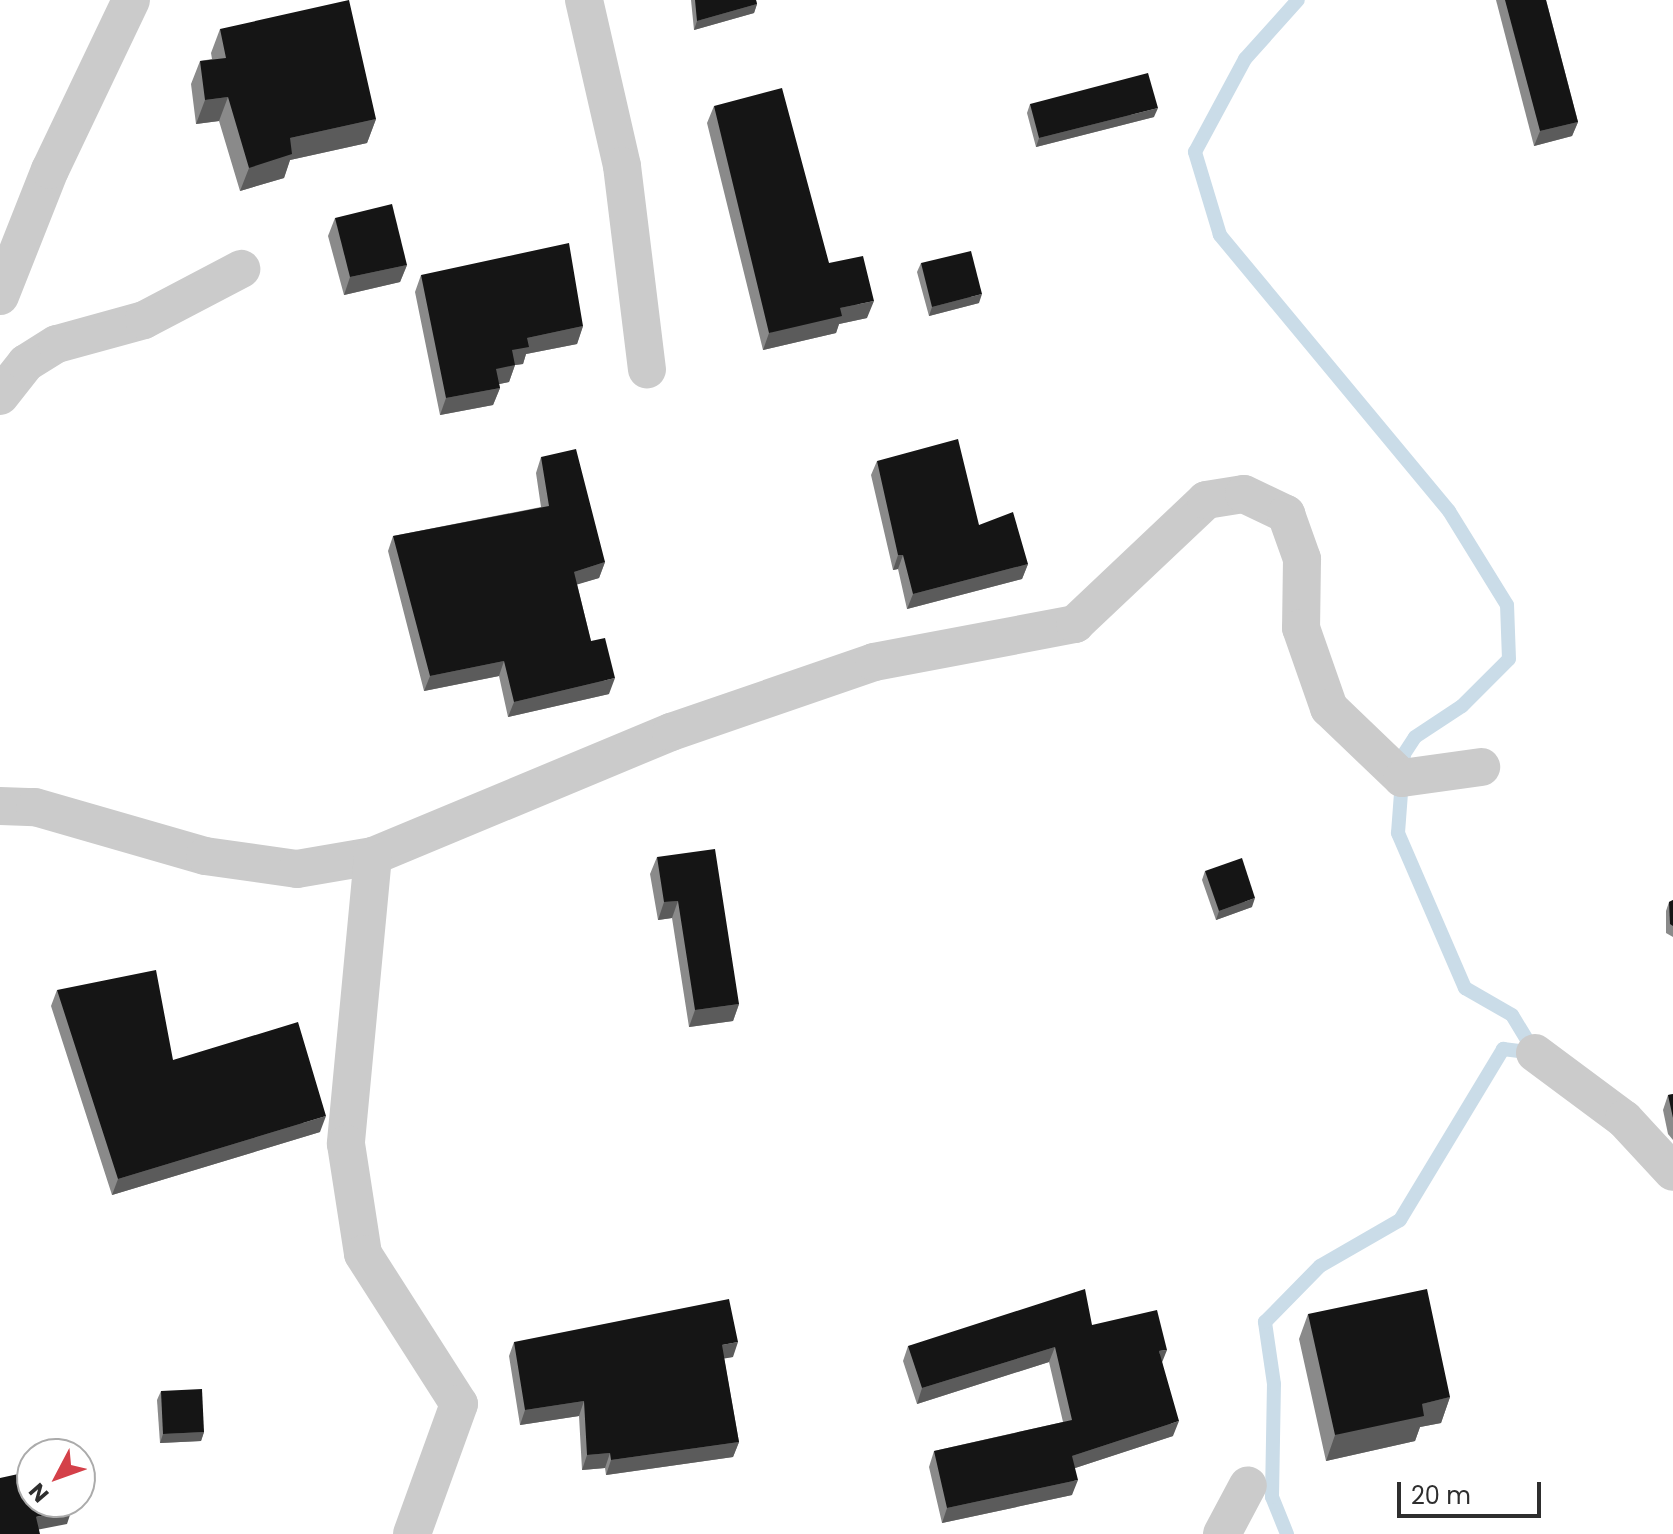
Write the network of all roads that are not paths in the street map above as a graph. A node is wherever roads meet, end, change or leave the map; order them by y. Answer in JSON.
{"nodes":[{"id":1,"x":131,"y":0,"type":"edge"},
{"id":2,"x":584,"y":0,"type":"edge"},
{"id":3,"x":241,"y":269,"type":"dead end"},
{"id":4,"x":0,"y":296,"type":"edge"},
{"id":5,"x":647,"y":369,"type":"dead end"},
{"id":6,"x":0,"y":396,"type":"edge"},
{"id":7,"x":1481,"y":767,"type":"dead end"},
{"id":8,"x":0,"y":806,"type":"edge"},
{"id":9,"x":373,"y":856,"type":"junction"},
{"id":10,"x":1535,"y":1053,"type":"dead end"},
{"id":11,"x":1673,"y":1172,"type":"edge"},
{"id":12,"x":1248,"y":1485,"type":"dead end"},
{"id":13,"x":412,"y":1534,"type":"edge"},
{"id":14,"x":1222,"y":1534,"type":"edge"}],
"edges":[{"from":1,"to":4,"type":"street"},
{"from":2,"to":5,"type":"street"},
{"from":3,"to":6,"type":"street"},
{"from":7,"to":9,"type":"street"},
{"from":8,"to":9,"type":"street"},
{"from":9,"to":13,"type":"street"},
{"from":10,"to":11,"type":"street"},
{"from":12,"to":14,"type":"street"}]}
